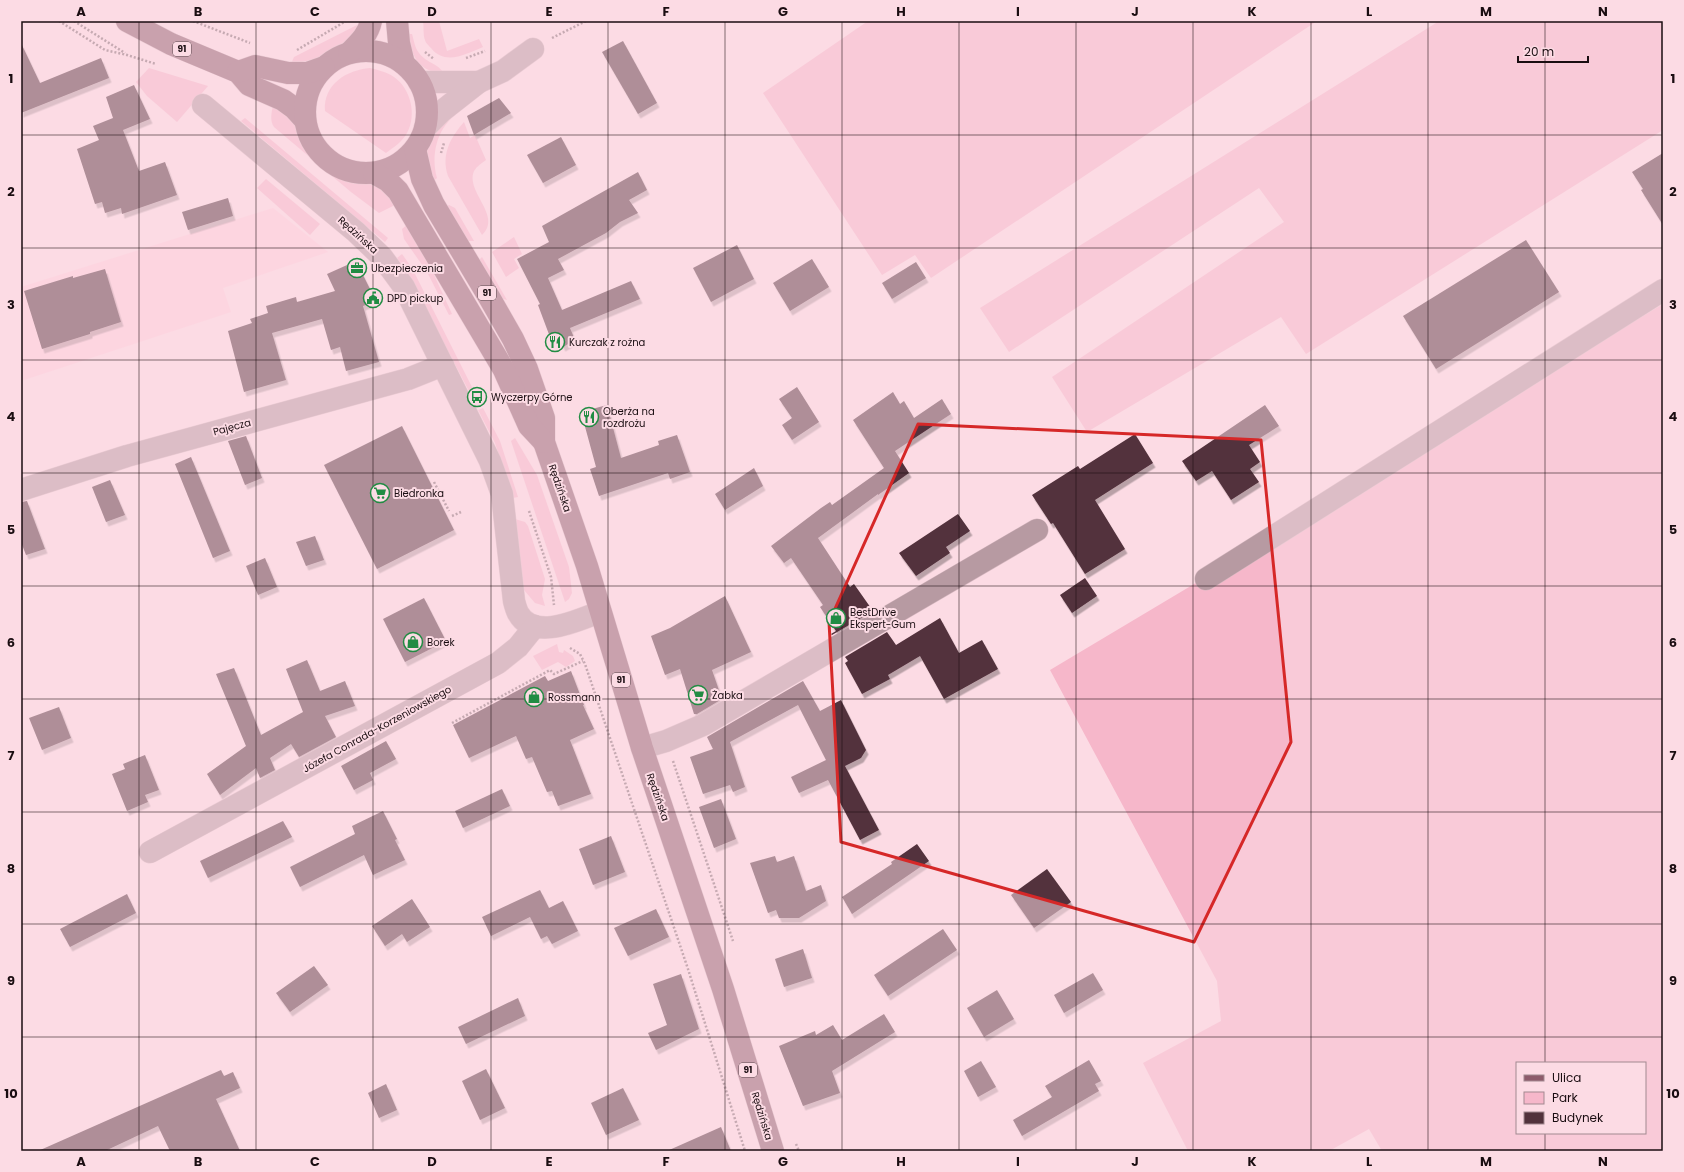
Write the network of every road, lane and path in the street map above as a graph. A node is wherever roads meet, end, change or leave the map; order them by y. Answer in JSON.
{"nodes":[{"id":1,"x":59,"y":21,"type":"edge"},
{"id":2,"x":74,"y":21,"type":"edge"},
{"id":3,"x":127,"y":21,"type":"edge"},
{"id":4,"x":193,"y":21,"type":"edge"},
{"id":5,"x":346,"y":21,"type":"edge"},
{"id":6,"x":371,"y":21,"type":"edge"},
{"id":7,"x":397,"y":21,"type":"edge"},
{"id":8,"x":586,"y":21,"type":"edge"},
{"id":9,"x":257,"y":46,"type":"dead end"},
{"id":10,"x":423,"y":48,"type":"dead end"},
{"id":11,"x":533,"y":49,"type":"joint"},
{"id":12,"x":485,"y":51,"type":"dead end"},
{"id":13,"x":349,"y":53,"type":"junction"},
{"id":14,"x":290,"y":54,"type":"dead end"},
{"id":15,"x":128,"y":55,"type":"junction"},
{"id":16,"x":438,"y":60,"type":"dead end"},
{"id":17,"x":459,"y":60,"type":"dead end"},
{"id":18,"x":158,"y":64,"type":"dead end"},
{"id":19,"x":404,"y":64,"type":"junction"},
{"id":20,"x":324,"y":67,"type":"junction"},
{"id":21,"x":238,"y":72,"type":"junction"},
{"id":22,"x":419,"y":82,"type":"junction"},
{"id":23,"x":479,"y":82,"type":"junction"},
{"id":24,"x":203,"y":105,"type":"dead end"},
{"id":25,"x":305,"y":120,"type":"junction"},
{"id":26,"x":425,"y":128,"type":"junction"},
{"id":27,"x":446,"y":139,"type":"dead end"},
{"id":28,"x":414,"y":149,"type":"junction"},
{"id":29,"x":440,"y":159,"type":"dead end"},
{"id":30,"x":374,"y":173,"type":"junction"},
{"id":31,"x":1663,"y":290,"type":"edge"},
{"id":32,"x":443,"y":365,"type":"junction"},
{"id":33,"x":544,"y":442,"type":"junction"},
{"id":34,"x":434,"y":482,"type":"dead end"},
{"id":35,"x":21,"y":490,"type":"edge"},
{"id":36,"x":449,"y":511,"type":"dead end"},
{"id":37,"x":461,"y":512,"type":"dead end"},
{"id":38,"x":452,"y":516,"type":"dead end"},
{"id":39,"x":1037,"y":530,"type":"dead end"},
{"id":40,"x":1206,"y":579,"type":"dead end"},
{"id":41,"x":600,"y":612,"type":"junction"},
{"id":42,"x":535,"y":626,"type":"junction"},
{"id":43,"x":566,"y":646,"type":"dead end"},
{"id":44,"x":583,"y":661,"type":"junction"},
{"id":45,"x":452,"y":723,"type":"dead end"},
{"id":46,"x":642,"y":748,"type":"junction"},
{"id":47,"x":150,"y":852,"type":"dead end"},
{"id":48,"x":745,"y":1151,"type":"edge"},
{"id":49,"x":773,"y":1151,"type":"edge"}],
"edges":[{"from":1,"to":15,"type":"path"},
{"from":2,"to":15,"type":"path"},
{"from":3,"to":21,"type":"main road","number":"91"},
{"from":4,"to":9,"type":"path"},
{"from":5,"to":14,"type":"path"},
{"from":6,"to":13,"type":"main road"},
{"from":7,"to":19,"type":"main road"},
{"from":8,"to":11,"type":"path"},
{"from":10,"to":16,"type":"path"},
{"from":11,"to":23,"type":"street"},
{"from":12,"to":17,"type":"path"},
{"from":13,"to":19,"type":"main road","number":"91"},
{"from":13,"to":20,"type":"main road","number":"91"},
{"from":15,"to":18,"type":"path"},
{"from":19,"to":22,"type":"main road","number":"91"},
{"from":20,"to":21,"type":"main road","number":"91"},
{"from":20,"to":25,"type":"main road","number":"91"},
{"from":21,"to":25,"type":"main road","number":"91"},
{"from":22,"to":23,"type":"street"},
{"from":22,"to":26,"type":"main road","number":"91"},
{"from":23,"to":26,"type":"street"},
{"from":24,"to":32,"type":"street","name":"Rędzińska"},
{"from":25,"to":30,"type":"main road","number":"91"},
{"from":26,"to":28,"type":"main road","number":"91"},
{"from":27,"to":29,"type":"path"},
{"from":28,"to":30,"type":"main road","number":"91"},
{"from":28,"to":33,"type":"main road","name":"Rędzińska","number":"91"},
{"from":30,"to":33,"type":"main road","name":"Rędzińska","number":"91"},
{"from":31,"to":40,"type":"street"},
{"from":32,"to":35,"type":"street","name":"Pajęcza"},
{"from":32,"to":42,"type":"street","name":"Rędzińska"},
{"from":33,"to":41,"type":"main road","name":"Rędzińska","number":"91"},
{"from":34,"to":36,"type":"path"},
{"from":37,"to":38,"type":"path"},
{"from":39,"to":46,"type":"street"},
{"from":41,"to":42,"type":"street"},
{"from":41,"to":46,"type":"main road","name":"Rędzińska","number":"91"},
{"from":42,"to":47,"type":"street","name":"Józefa Conrada-Korzeniowskiego"},
{"from":43,"to":44,"type":"path"},
{"from":44,"to":45,"type":"path"},
{"from":44,"to":48,"type":"path"},
{"from":46,"to":49,"type":"main road","name":"Rędzińska","number":"91"}]}
